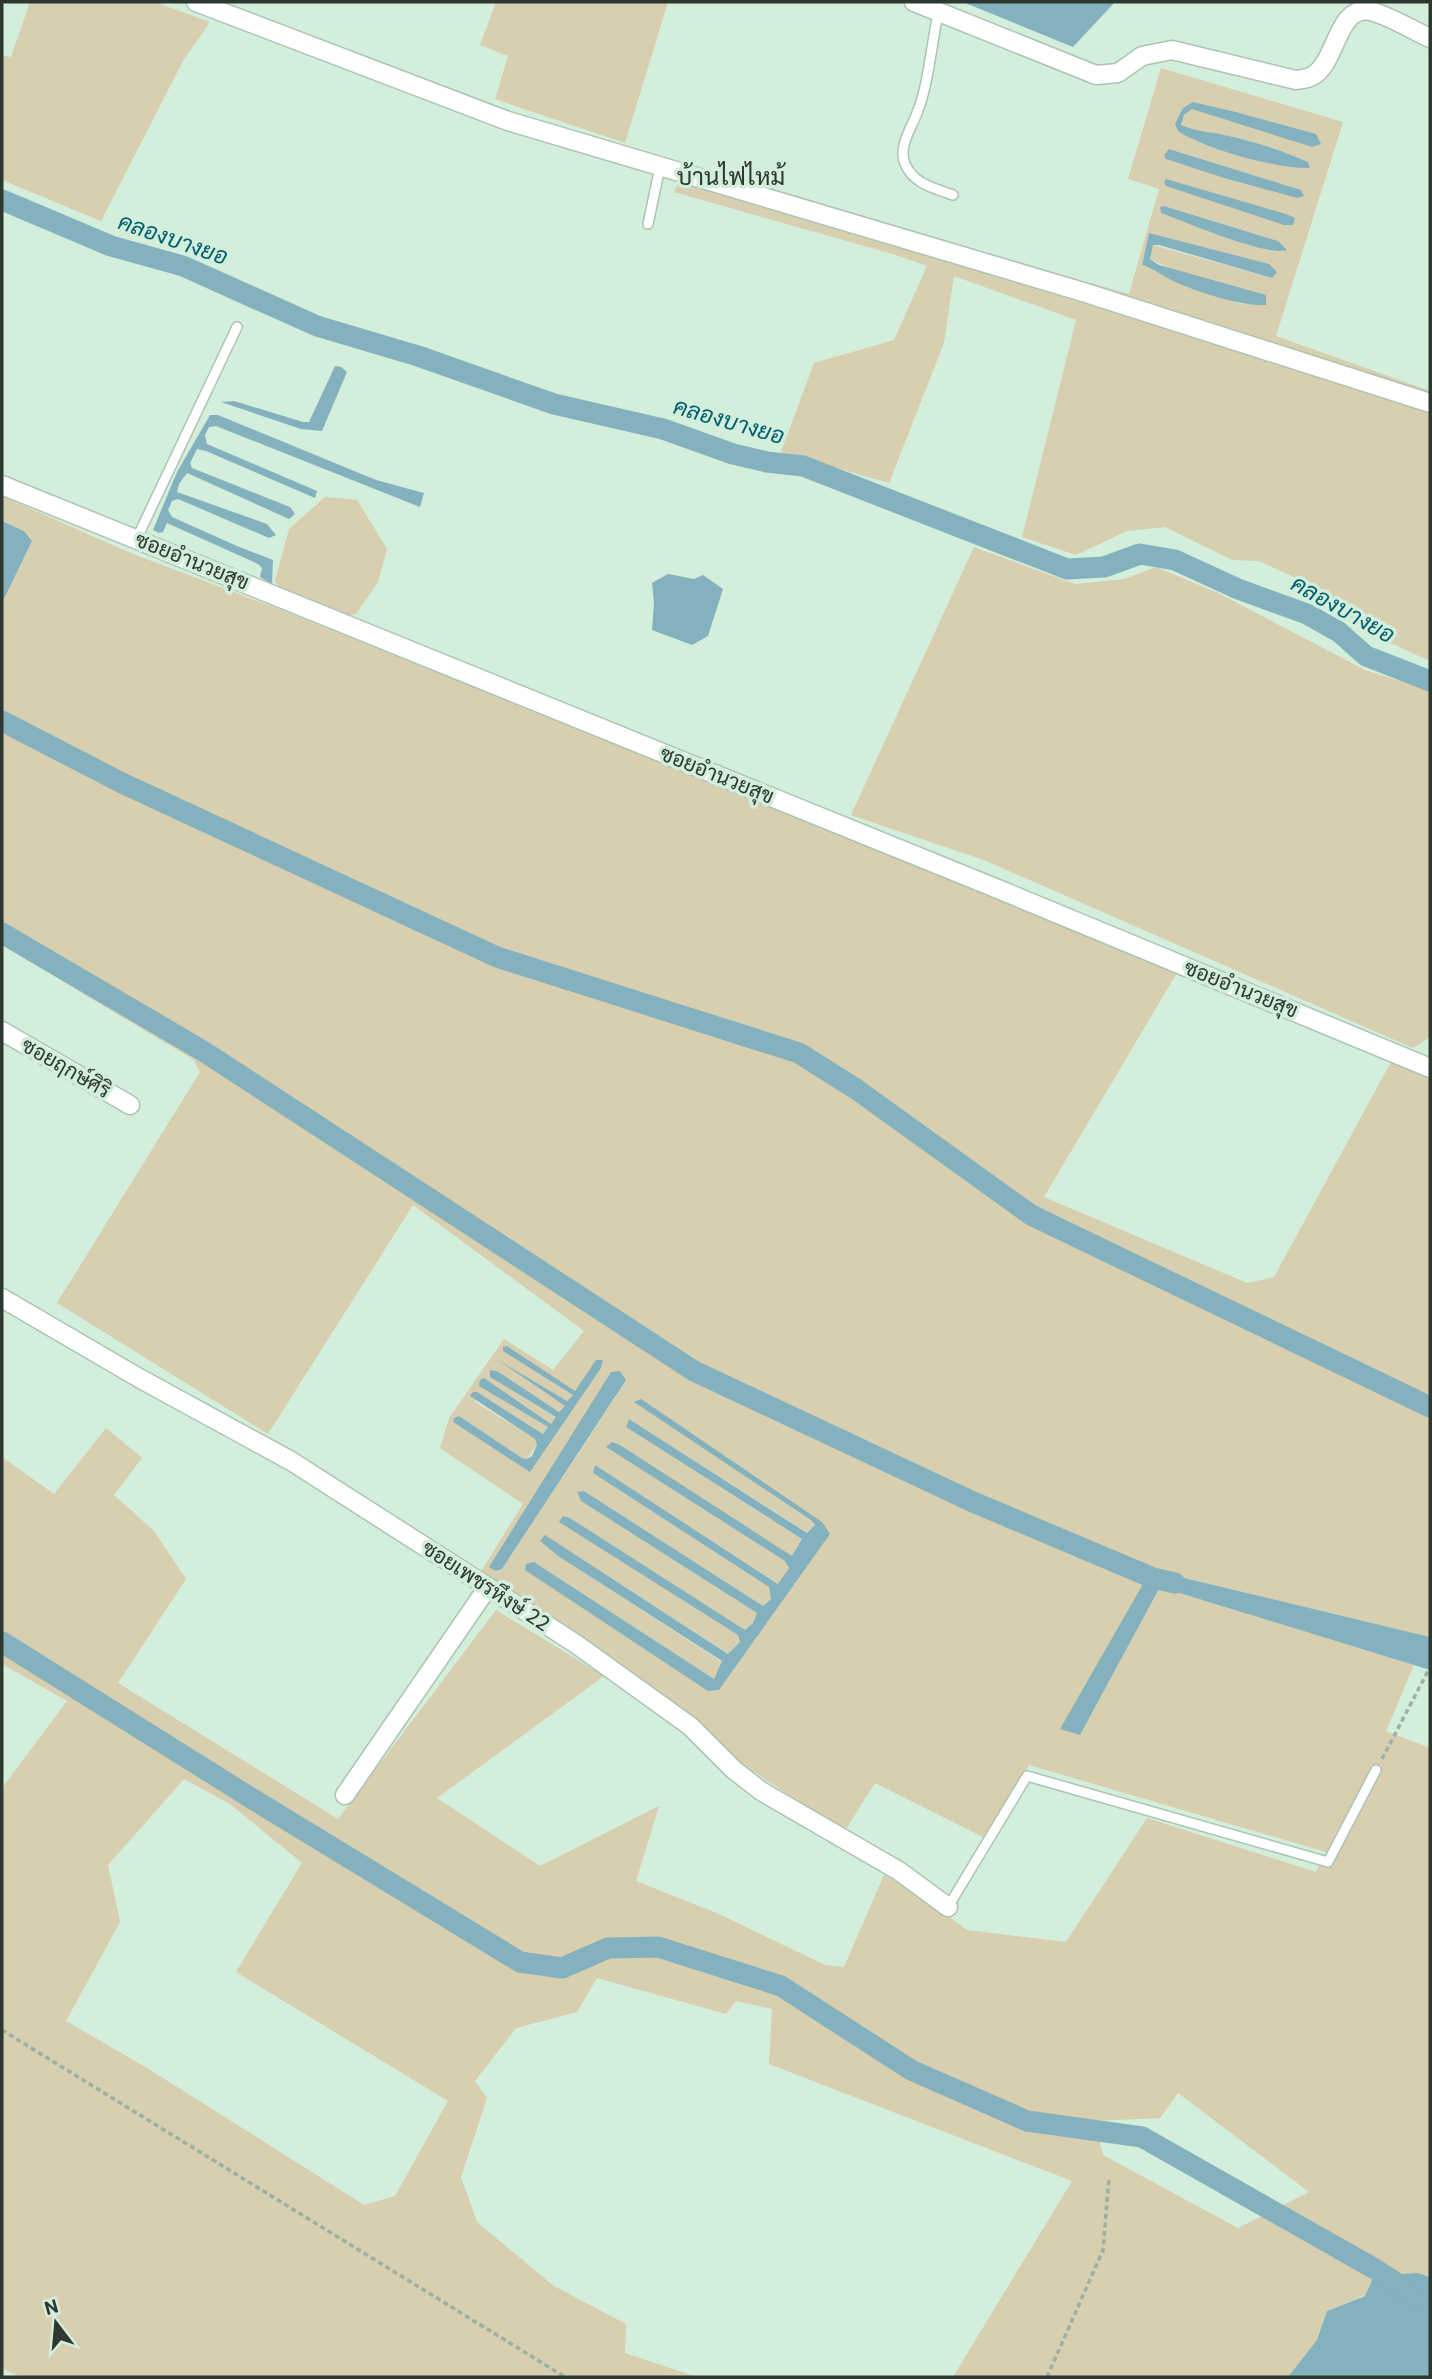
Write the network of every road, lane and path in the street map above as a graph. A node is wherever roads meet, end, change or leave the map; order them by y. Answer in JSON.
{"nodes":[{"id":1,"x":196,"y":2,"type":"edge"},
{"id":2,"x":914,"y":2,"type":"edge"},
{"id":3,"x":938,"y":13,"type":"junction"},
{"id":4,"x":1430,"y":38,"type":"edge"},
{"id":5,"x":660,"y":167,"type":"junction"},
{"id":6,"x":953,"y":195,"type":"dead end"},
{"id":7,"x":648,"y":224,"type":"dead end"},
{"id":8,"x":237,"y":327,"type":"dead end"},
{"id":9,"x":1430,"y":403,"type":"edge"},
{"id":10,"x":2,"y":485,"type":"edge"},
{"id":11,"x":137,"y":538,"type":"junction"},
{"id":12,"x":2,"y":1031,"type":"edge"},
{"id":13,"x":1430,"y":1068,"type":"edge"},
{"id":14,"x":130,"y":1105,"type":"dead end"},
{"id":15,"x":2,"y":1297,"type":"edge"},
{"id":16,"x":488,"y":1587,"type":"junction"},
{"id":17,"x":1430,"y":1667,"type":"edge"},
{"id":18,"x":1376,"y":1770,"type":"joint"},
{"id":19,"x":345,"y":1794,"type":"dead end"},
{"id":20,"x":948,"y":1907,"type":"joint"},
{"id":21,"x":2,"y":2030,"type":"edge"},
{"id":22,"x":1109,"y":2178,"type":"dead end"},
{"id":23,"x":565,"y":2377,"type":"edge"},
{"id":24,"x":1047,"y":2377,"type":"edge"}],
"edges":[{"from":1,"to":5,"type":"street"},
{"from":2,"to":3,"type":"street"},
{"from":3,"to":4,"type":"street"},
{"from":3,"to":6,"type":"lane"},
{"from":5,"to":7,"type":"lane"},
{"from":5,"to":9,"type":"street"},
{"from":8,"to":11,"type":"lane"},
{"from":10,"to":11,"type":"street","name":"ซอยอำนวยสุข"},
{"from":11,"to":13,"type":"street","name":"ซอยอำนวยสุข"},
{"from":12,"to":14,"type":"street","name":"ซอยฤกษ์ศิริ"},
{"from":15,"to":16,"type":"street","name":"ซอยเพชรหึงษ์ 22"},
{"from":16,"to":19,"type":"street"},
{"from":16,"to":20,"type":"street","name":"ซอยเพชรหึงษ์ 22"},
{"from":17,"to":18,"type":"path"},
{"from":18,"to":20,"type":"lane"},
{"from":21,"to":23,"type":"path"},
{"from":22,"to":24,"type":"path"}]}
